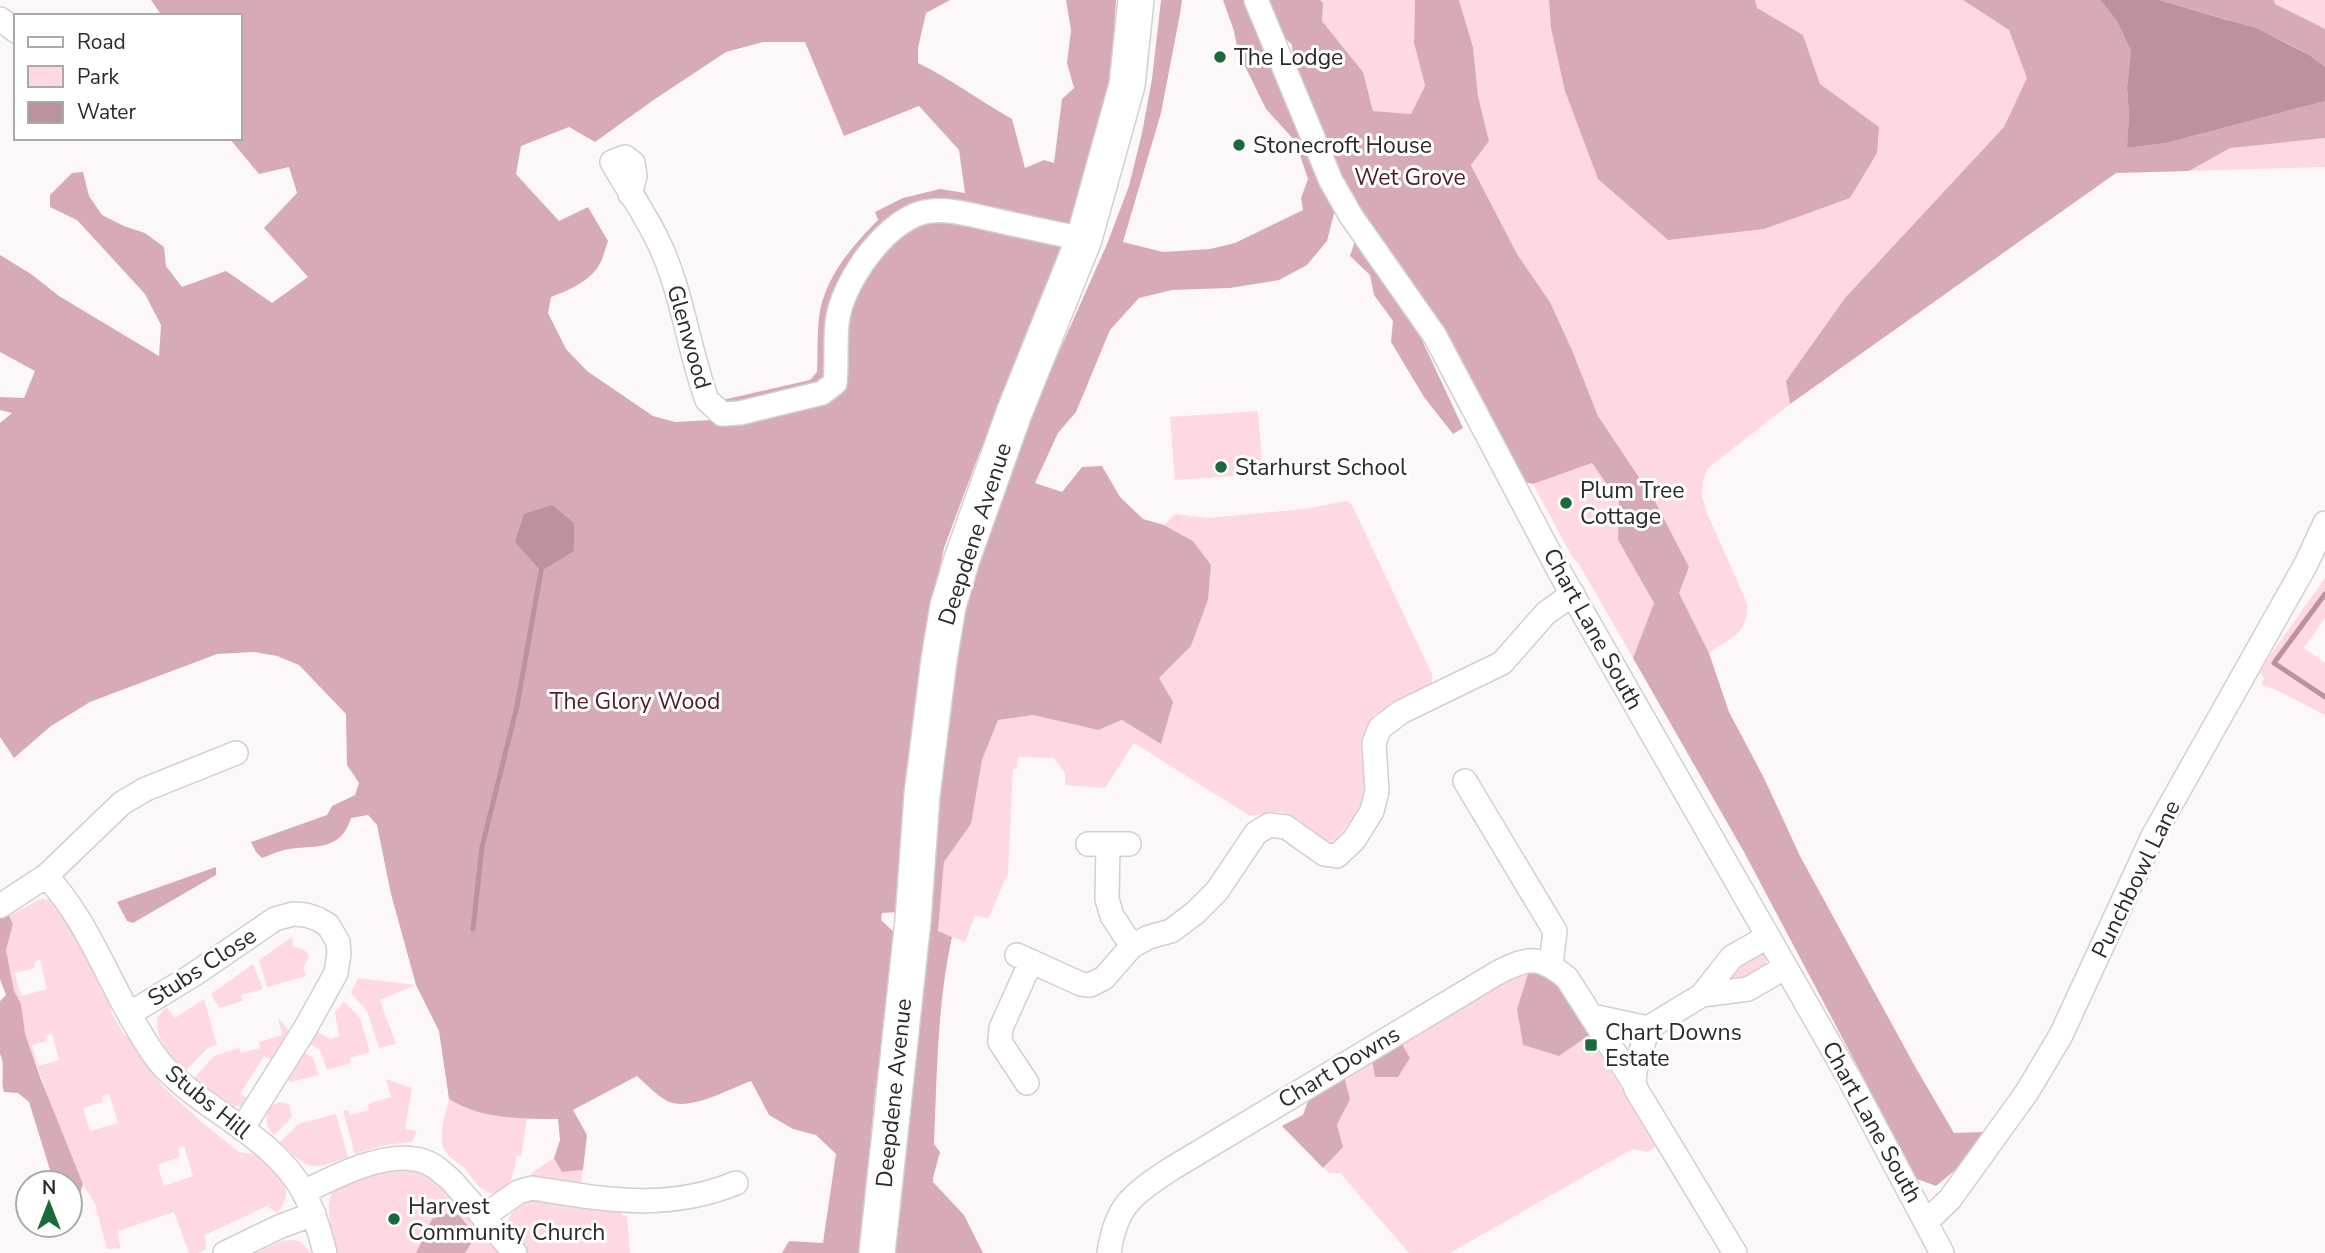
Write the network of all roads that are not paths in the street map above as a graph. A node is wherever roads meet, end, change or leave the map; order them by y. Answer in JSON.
{"nodes":[{"id":1,"x":1136,"y":0,"type":"edge"},
{"id":2,"x":1256,"y":0,"type":"edge"},
{"id":3,"x":630,"y":194,"type":"dead end"},
{"id":4,"x":1084,"y":239,"type":"junction"},
{"id":5,"x":2325,"y":523,"type":"edge"},
{"id":6,"x":1573,"y":594,"type":"junction"},
{"id":7,"x":236,"y":753,"type":"dead end"},
{"id":8,"x":1465,"y":781,"type":"dead end"},
{"id":9,"x":1108,"y":844,"type":"dead end"},
{"id":10,"x":46,"y":876,"type":"junction"},
{"id":11,"x":0,"y":906,"type":"edge"},
{"id":12,"x":1767,"y":937,"type":"junction"},
{"id":13,"x":1132,"y":946,"type":"junction"},
{"id":14,"x":1551,"y":965,"type":"junction"},
{"id":15,"x":1784,"y":968,"type":"junction"},
{"id":16,"x":1702,"y":995,"type":"junction"},
{"id":17,"x":129,"y":1014,"type":"junction"},
{"id":18,"x":1592,"y":1016,"type":"junction"},
{"id":19,"x":1648,"y":1028,"type":"junction"},
{"id":20,"x":1027,"y":1083,"type":"dead end"},
{"id":21,"x":1634,"y":1083,"type":"junction"},
{"id":22,"x":242,"y":1129,"type":"junction"},
{"id":23,"x":736,"y":1182,"type":"dead end"},
{"id":24,"x":304,"y":1192,"type":"junction"},
{"id":25,"x":314,"y":1214,"type":"junction"},
{"id":26,"x":484,"y":1216,"type":"junction"},
{"id":27,"x":1926,"y":1222,"type":"junction"},
{"id":28,"x":225,"y":1253,"type":"edge"},
{"id":29,"x":325,"y":1253,"type":"edge"},
{"id":30,"x":515,"y":1253,"type":"edge"},
{"id":31,"x":877,"y":1253,"type":"edge"},
{"id":32,"x":1109,"y":1253,"type":"edge"},
{"id":33,"x":1735,"y":1253,"type":"edge"},
{"id":34,"x":1942,"y":1253,"type":"edge"}],
"edges":[{"from":1,"to":4,"type":"highway","name":"Deepdene Avenue"},
{"from":2,"to":6,"type":"street","name":"Chart Lane South"},
{"from":3,"to":4,"type":"street","name":"Glenwood"},
{"from":4,"to":31,"type":"highway","name":"Deepdene Avenue"},
{"from":5,"to":27,"type":"street","name":"Punchbowl Lane"},
{"from":6,"to":12,"type":"street","name":"Chart Lane South"},
{"from":6,"to":13,"type":"street"},
{"from":7,"to":10,"type":"street"},
{"from":8,"to":14,"type":"street"},
{"from":9,"to":13,"type":"street"},
{"from":10,"to":11,"type":"street"},
{"from":10,"to":17,"type":"street","name":"Stubs Hill"},
{"from":12,"to":15,"type":"street","name":"Chart Lane South"},
{"from":12,"to":16,"type":"street"},
{"from":13,"to":20,"type":"street"},
{"from":14,"to":18,"type":"street"},
{"from":14,"to":32,"type":"street","name":"Chart Downs"},
{"from":15,"to":16,"type":"street"},
{"from":15,"to":27,"type":"street","name":"Chart Lane South"},
{"from":16,"to":19,"type":"street"},
{"from":17,"to":22,"type":"street","name":"Stubs Hill"},
{"from":17,"to":22,"type":"street","name":"Stubs Close"},
{"from":18,"to":19,"type":"street"},
{"from":18,"to":21,"type":"street"},
{"from":19,"to":21,"type":"street"},
{"from":21,"to":33,"type":"street"},
{"from":22,"to":24,"type":"street","name":"Stubs Hill"},
{"from":23,"to":26,"type":"street"},
{"from":24,"to":25,"type":"street","name":"Stubs Hill"},
{"from":24,"to":26,"type":"street"},
{"from":25,"to":28,"type":"street"},
{"from":25,"to":29,"type":"street","name":"Stubs Hill"},
{"from":26,"to":30,"type":"street"},
{"from":27,"to":34,"type":"street","name":"Chart Lane South"}]}
